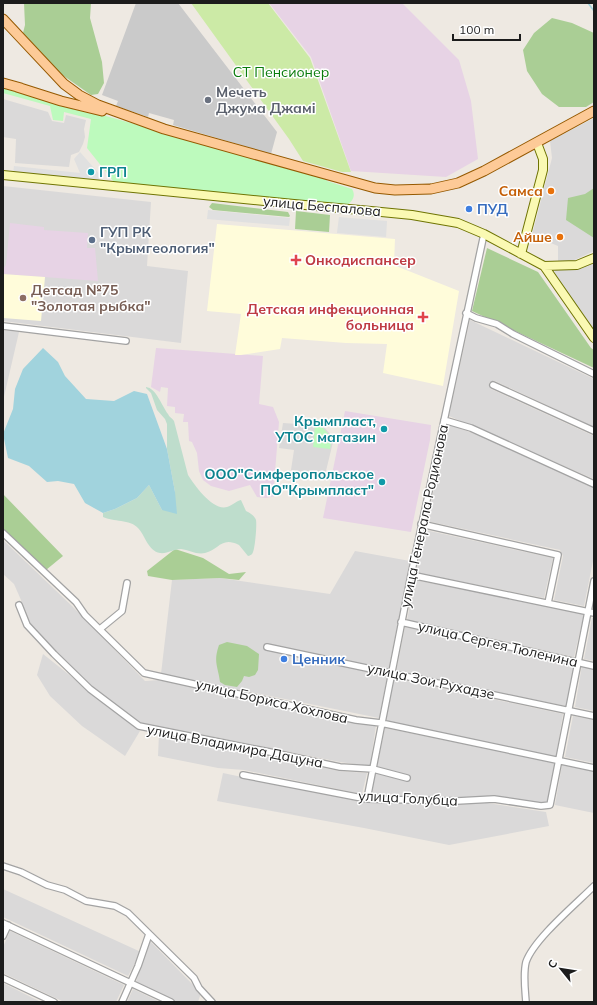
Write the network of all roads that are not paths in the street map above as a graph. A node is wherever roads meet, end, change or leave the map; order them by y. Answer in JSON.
{"nodes":[{"id":1,"x":3,"y":19,"type":"edge"},
{"id":2,"x":3,"y":26,"type":"edge"},
{"id":3,"x":3,"y":83,"type":"edge"},
{"id":4,"x":78,"y":104,"type":"junction"},
{"id":5,"x":108,"y":109,"type":"junction"},
{"id":6,"x":594,"y":111,"type":"edge"},
{"id":7,"x":145,"y":122,"type":"junction"},
{"id":8,"x":537,"y":143,"type":"junction"},
{"id":9,"x":3,"y":175,"type":"edge"},
{"id":10,"x":484,"y":234,"type":"junction"},
{"id":11,"x":521,"y":254,"type":"junction"},
{"id":12,"x":594,"y":258,"type":"edge"},
{"id":13,"x":544,"y":266,"type":"junction"},
{"id":14,"x":558,"y":266,"type":"junction"},
{"id":15,"x":550,"y":276,"type":"junction"},
{"id":16,"x":466,"y":313,"type":"junction"},
{"id":17,"x":3,"y":326,"type":"edge"},
{"id":18,"x":594,"y":338,"type":"edge"},
{"id":19,"x":126,"y":341,"type":"dead end"},
{"id":20,"x":594,"y":374,"type":"edge"},
{"id":21,"x":493,"y":385,"type":"dead end"},
{"id":22,"x":444,"y":420,"type":"junction"},
{"id":23,"x":594,"y":431,"type":"edge"},
{"id":24,"x":594,"y":484,"type":"edge"},
{"id":25,"x":421,"y":524,"type":"junction"},
{"id":26,"x":3,"y":533,"type":"edge"},
{"id":27,"x":411,"y":575,"type":"junction"},
{"id":28,"x":594,"y":581,"type":"edge"},
{"id":29,"x":127,"y":583,"type":"dead end"},
{"id":30,"x":548,"y":603,"type":"junction"},
{"id":31,"x":19,"y":605,"type":"dead end"},
{"id":32,"x":591,"y":612,"type":"edge"},
{"id":33,"x":402,"y":622,"type":"junction"},
{"id":34,"x":100,"y":630,"type":"junction"},
{"id":35,"x":267,"y":647,"type":"dead end"},
{"id":36,"x":578,"y":662,"type":"junction"},
{"id":37,"x":594,"y":666,"type":"edge"},
{"id":38,"x":391,"y":673,"type":"junction"},
{"id":39,"x":569,"y":710,"type":"junction"},
{"id":40,"x":594,"y":716,"type":"edge"},
{"id":41,"x":381,"y":723,"type":"junction"},
{"id":42,"x":560,"y":761,"type":"junction"},
{"id":43,"x":594,"y":768,"type":"edge"},
{"id":44,"x":373,"y":769,"type":"junction"},
{"id":45,"x":243,"y":775,"type":"dead end"},
{"id":46,"x":407,"y":778,"type":"dead end"},
{"id":47,"x":367,"y":798,"type":"junction"},
{"id":48,"x":3,"y":866,"type":"edge"},
{"id":49,"x":594,"y":886,"type":"edge"},
{"id":50,"x":6,"y":924,"type":"edge"},
{"id":51,"x":149,"y":934,"type":"junction"},
{"id":52,"x":3,"y":936,"type":"edge"},
{"id":53,"x":3,"y":978,"type":"edge"},
{"id":54,"x":131,"y":983,"type":"junction"},
{"id":55,"x":54,"y":1002,"type":"edge"},
{"id":56,"x":122,"y":1002,"type":"edge"},
{"id":57,"x":171,"y":1002,"type":"edge"},
{"id":58,"x":212,"y":1002,"type":"edge"},
{"id":59,"x":526,"y":1002,"type":"edge"}],
"edges":[{"from":1,"to":5,"type":"main road"},
{"from":2,"to":4,"type":"main road"},
{"from":3,"to":4,"type":"main road"},
{"from":4,"to":5,"type":"main road"},
{"from":4,"to":7,"type":"main road"},
{"from":5,"to":7,"type":"main road"},
{"from":6,"to":8,"type":"main road"},
{"from":7,"to":8,"type":"main road"},
{"from":8,"to":11,"type":"main road"},
{"from":9,"to":10,"type":"main road","name":"улица Беспалова"},
{"from":10,"to":11,"type":"main road","name":"улица Беспалова"},
{"from":10,"to":16,"type":"street","name":"улица Генерала Родионова"},
{"from":11,"to":13,"type":"main road","name":"улица Беспалова"},
{"from":12,"to":14,"type":"main road"},
{"from":13,"to":14,"type":"main road"},
{"from":13,"to":15,"type":"main road"},
{"from":14,"to":15,"type":"main road"},
{"from":15,"to":18,"type":"main road"},
{"from":16,"to":20,"type":"street"},
{"from":16,"to":22,"type":"street","name":"улица Генерала Родионова"},
{"from":17,"to":19,"type":"street"},
{"from":21,"to":23,"type":"street"},
{"from":22,"to":24,"type":"street"},
{"from":22,"to":25,"type":"street","name":"улица Генерала Родионова"},
{"from":25,"to":27,"type":"street","name":"улица Генерала Родионова"},
{"from":25,"to":30,"type":"street"},
{"from":26,"to":34,"type":"street","name":"улица Бориса Хохлова"},
{"from":27,"to":30,"type":"street"},
{"from":27,"to":33,"type":"street","name":"улица Генерала Родионова"},
{"from":28,"to":32,"type":"street"},
{"from":29,"to":34,"type":"street"},
{"from":30,"to":32,"type":"street"},
{"from":31,"to":44,"type":"street","name":"улица Владимира Дацуна"},
{"from":32,"to":36,"type":"street"},
{"from":33,"to":36,"type":"street","name":"улица Сергея Тюленина"},
{"from":33,"to":38,"type":"street","name":"улица Генерала Родионова"},
{"from":34,"to":41,"type":"street","name":"улица Бориса Хохлова"},
{"from":35,"to":38,"type":"street","name":"улица Зои Рухадзе"},
{"from":36,"to":37,"type":"street","name":"улица Сергея Тюленина"},
{"from":36,"to":39,"type":"street"},
{"from":38,"to":39,"type":"street","name":"улица Зои Рухадзе"},
{"from":38,"to":41,"type":"street","name":"улица Генерала Родионова"},
{"from":39,"to":40,"type":"street","name":"улица Зои Рухадзе"},
{"from":39,"to":42,"type":"street"},
{"from":41,"to":42,"type":"street","name":"улица Бориса Хохлова"},
{"from":41,"to":44,"type":"street","name":"улица Генерала Родионова"},
{"from":42,"to":43,"type":"street","name":"улица Бориса Хохлова"},
{"from":42,"to":47,"type":"street","name":"улица Голубца"},
{"from":44,"to":46,"type":"street","name":"улица Владимира Дацуна"},
{"from":44,"to":47,"type":"street","name":"улица Генерала Родионова"},
{"from":45,"to":47,"type":"street","name":"улица Голубца"},
{"from":48,"to":51,"type":"street"},
{"from":49,"to":59,"type":"street"},
{"from":50,"to":52,"type":"street"},
{"from":50,"to":54,"type":"street"},
{"from":51,"to":54,"type":"street"},
{"from":51,"to":58,"type":"street"},
{"from":53,"to":55,"type":"street"},
{"from":54,"to":56,"type":"street"},
{"from":54,"to":57,"type":"street"}]}
